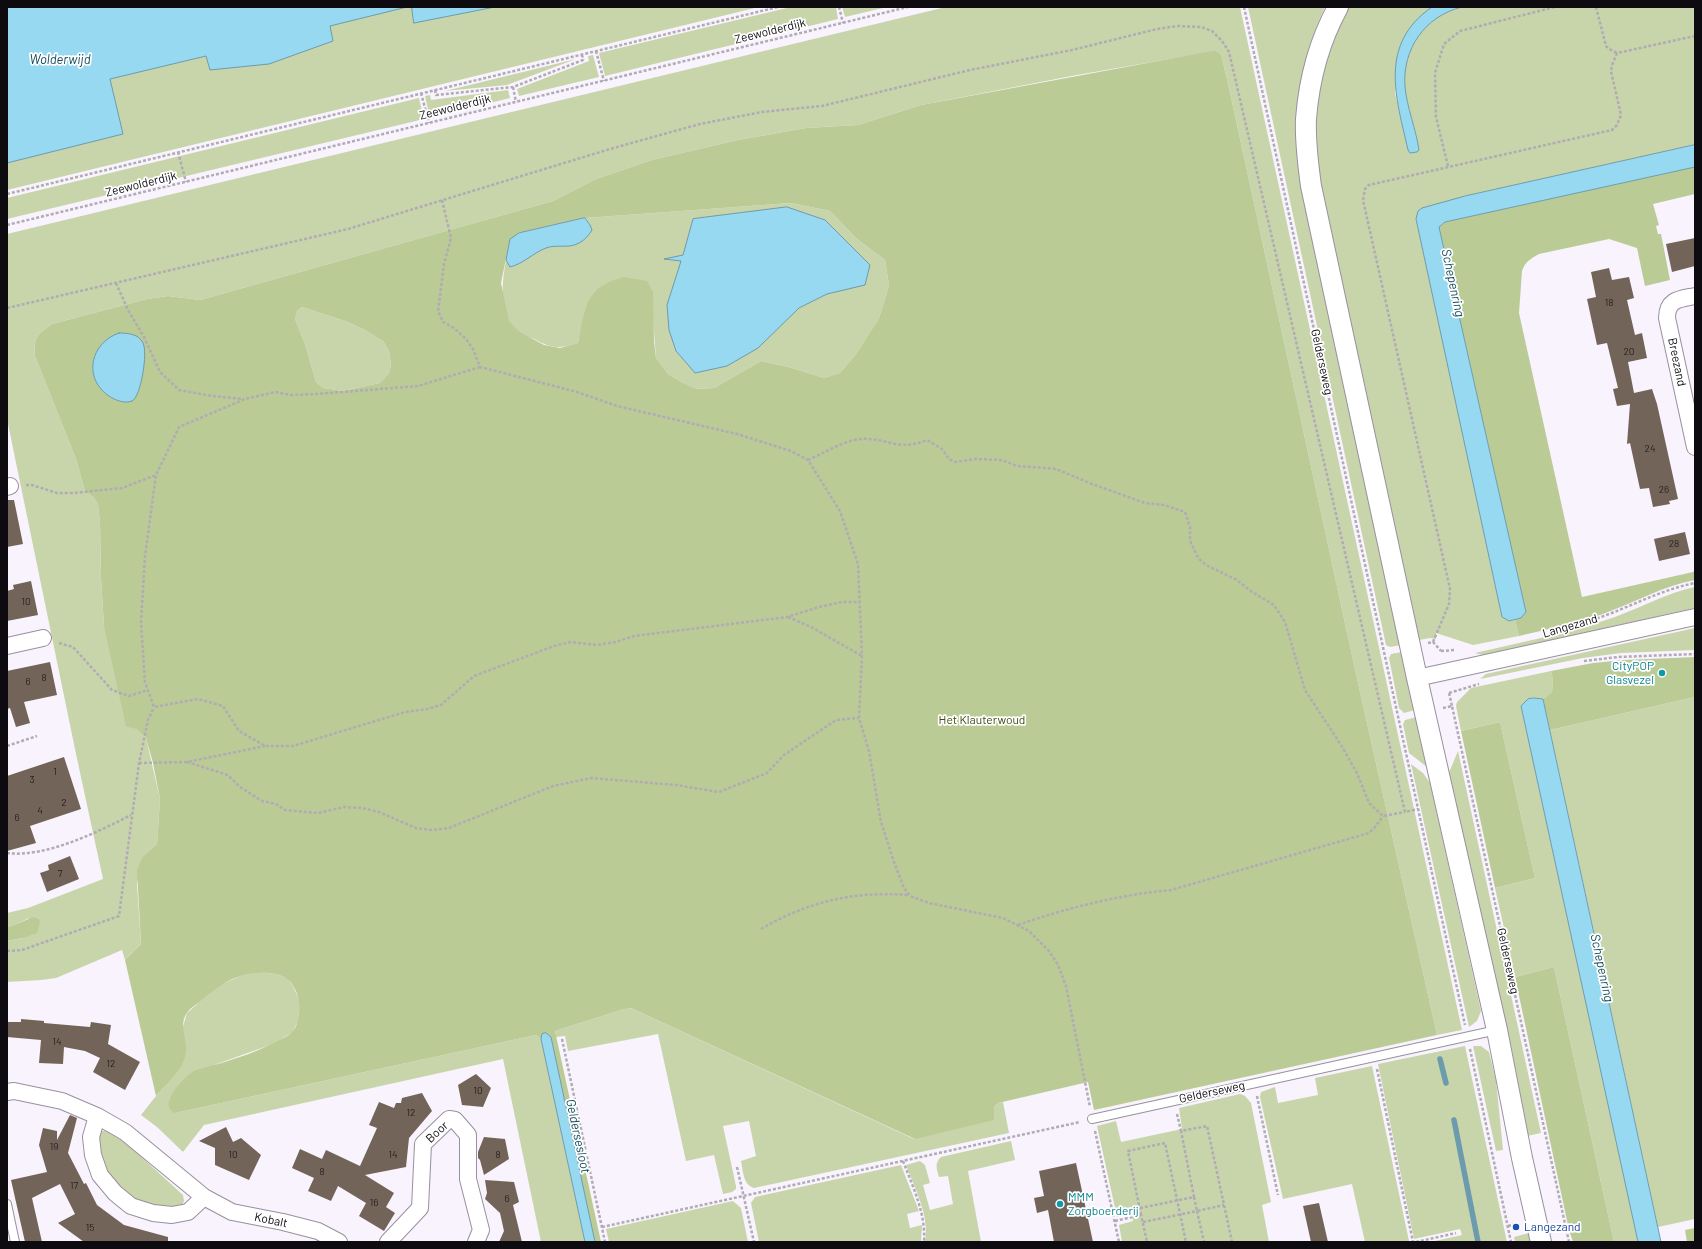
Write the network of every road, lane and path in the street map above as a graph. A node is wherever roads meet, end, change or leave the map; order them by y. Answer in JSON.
{"nodes":[{"id":1,"x":778,"y":7,"type":"edge"},
{"id":2,"x":839,"y":7,"type":"edge"},
{"id":3,"x":908,"y":7,"type":"edge"},
{"id":4,"x":1244,"y":7,"type":"edge"},
{"id":5,"x":1338,"y":7,"type":"edge"},
{"id":6,"x":1555,"y":7,"type":"edge"},
{"id":7,"x":1596,"y":7,"type":"edge"},
{"id":8,"x":843,"y":23,"type":"junction"},
{"id":9,"x":1695,"y":36,"type":"edge"},
{"id":10,"x":596,"y":51,"type":"junction"},
{"id":11,"x":1617,"y":53,"type":"junction"},
{"id":12,"x":582,"y":54,"type":"junction"},
{"id":13,"x":604,"y":81,"type":"junction"},
{"id":14,"x":513,"y":87,"type":"junction"},
{"id":15,"x":435,"y":90,"type":"junction"},
{"id":16,"x":421,"y":93,"type":"junction"},
{"id":17,"x":516,"y":102,"type":"junction"},
{"id":18,"x":429,"y":123,"type":"junction"},
{"id":19,"x":178,"y":152,"type":"junction"},
{"id":20,"x":1448,"y":166,"type":"junction"},
{"id":21,"x":186,"y":182,"type":"junction"},
{"id":22,"x":7,"y":194,"type":"edge"},
{"id":23,"x":442,"y":200,"type":"junction"},
{"id":24,"x":7,"y":225,"type":"edge"},
{"id":25,"x":116,"y":283,"type":"junction"},
{"id":26,"x":1695,"y":296,"type":"edge"},
{"id":27,"x":7,"y":308,"type":"edge"},
{"id":28,"x":480,"y":367,"type":"junction"},
{"id":29,"x":245,"y":399,"type":"junction"},
{"id":30,"x":1695,"y":447,"type":"edge"},
{"id":31,"x":808,"y":460,"type":"junction"},
{"id":32,"x":156,"y":475,"type":"junction"},
{"id":33,"x":8,"y":487,"type":"edge"},
{"id":34,"x":1695,"y":583,"type":"edge"},
{"id":35,"x":859,"y":602,"type":"junction"},
{"id":36,"x":787,"y":617,"type":"junction"},
{"id":37,"x":1695,"y":617,"type":"edge"},
{"id":38,"x":1585,"y":622,"type":"dead end"},
{"id":39,"x":43,"y":638,"type":"joint"},
{"id":40,"x":1433,"y":642,"type":"dead end"},
{"id":41,"x":7,"y":646,"type":"edge"},
{"id":42,"x":1460,"y":650,"type":"dead end"},
{"id":43,"x":1441,"y":651,"type":"dead end"},
{"id":44,"x":1695,"y":654,"type":"edge"},
{"id":45,"x":862,"y":656,"type":"junction"},
{"id":46,"x":1582,"y":661,"type":"dead end"},
{"id":47,"x":1417,"y":678,"type":"junction"},
{"id":48,"x":1486,"y":682,"type":"dead end"},
{"id":49,"x":148,"y":690,"type":"junction"},
{"id":50,"x":1449,"y":693,"type":"dead end"},
{"id":51,"x":154,"y":707,"type":"junction"},
{"id":52,"x":1425,"y":712,"type":"junction"},
{"id":53,"x":1398,"y":717,"type":"junction"},
{"id":54,"x":859,"y":718,"type":"junction"},
{"id":55,"x":37,"y":736,"type":"dead end"},
{"id":56,"x":7,"y":746,"type":"edge"},
{"id":57,"x":265,"y":746,"type":"junction"},
{"id":58,"x":188,"y":762,"type":"junction"},
{"id":59,"x":139,"y":763,"type":"junction"},
{"id":60,"x":1405,"y":812,"type":"junction"},
{"id":61,"x":132,"y":815,"type":"junction"},
{"id":62,"x":1383,"y":816,"type":"junction"},
{"id":63,"x":7,"y":853,"type":"edge"},
{"id":64,"x":910,"y":896,"type":"junction"},
{"id":65,"x":1017,"y":925,"type":"junction"},
{"id":66,"x":761,"y":929,"type":"dead end"},
{"id":67,"x":7,"y":951,"type":"edge"},
{"id":68,"x":1497,"y":1030,"type":"junction"},
{"id":69,"x":562,"y":1039,"type":"dead end"},
{"id":70,"x":1375,"y":1056,"type":"junction"},
{"id":71,"x":1254,"y":1083,"type":"junction"},
{"id":72,"x":7,"y":1092,"type":"edge"},
{"id":73,"x":1174,"y":1100,"type":"junction"},
{"id":74,"x":97,"y":1116,"type":"junction"},
{"id":75,"x":1092,"y":1119,"type":"junction"},
{"id":76,"x":1181,"y":1131,"type":"junction"},
{"id":77,"x":903,"y":1161,"type":"junction"},
{"id":78,"x":737,"y":1167,"type":"dead end"},
{"id":79,"x":1278,"y":1195,"type":"dead end"},
{"id":80,"x":744,"y":1196,"type":"junction"},
{"id":81,"x":204,"y":1197,"type":"junction"},
{"id":82,"x":1194,"y":1197,"type":"junction"},
{"id":83,"x":1178,"y":1200,"type":"junction"},
{"id":84,"x":7,"y":1204,"type":"edge"},
{"id":85,"x":1224,"y":1205,"type":"junction"},
{"id":86,"x":1140,"y":1208,"type":"junction"},
{"id":87,"x":1198,"y":1211,"type":"junction"},
{"id":88,"x":1181,"y":1214,"type":"junction"},
{"id":89,"x":1141,"y":1215,"type":"junction"},
{"id":90,"x":1115,"y":1221,"type":"junction"},
{"id":91,"x":1564,"y":1221,"type":"junction"},
{"id":92,"x":1143,"y":1222,"type":"junction"},
{"id":93,"x":1559,"y":1222,"type":"dead end"},
{"id":94,"x":1516,"y":1224,"type":"dead end"},
{"id":95,"x":1508,"y":1226,"type":"dead end"},
{"id":96,"x":602,"y":1227,"type":"junction"},
{"id":97,"x":1456,"y":1233,"type":"dead end"},
{"id":98,"x":15,"y":1242,"type":"edge"},
{"id":99,"x":339,"y":1242,"type":"edge"},
{"id":100,"x":388,"y":1242,"type":"edge"},
{"id":101,"x":476,"y":1242,"type":"edge"},
{"id":102,"x":605,"y":1242,"type":"edge"},
{"id":103,"x":754,"y":1242,"type":"edge"},
{"id":104,"x":924,"y":1242,"type":"edge"},
{"id":105,"x":1119,"y":1242,"type":"edge"},
{"id":106,"x":1147,"y":1242,"type":"edge"},
{"id":107,"x":1186,"y":1242,"type":"edge"},
{"id":108,"x":1204,"y":1242,"type":"edge"},
{"id":109,"x":1232,"y":1242,"type":"edge"},
{"id":110,"x":1413,"y":1242,"type":"edge"},
{"id":111,"x":1416,"y":1242,"type":"edge"},
{"id":112,"x":1541,"y":1242,"type":"edge"},
{"id":113,"x":1569,"y":1242,"type":"edge"}],
"edges":[{"from":1,"to":10,"type":"path","name":"Zeewolderdijk"},
{"from":2,"to":8,"type":"path"},
{"from":3,"to":8,"type":"path","name":"Zeewolderdijk"},
{"from":4,"to":53,"type":"path","name":"Gelderseweg"},
{"from":5,"to":47,"type":"street"},
{"from":6,"to":20,"type":"path"},
{"from":7,"to":11,"type":"path"},
{"from":8,"to":13,"type":"path","name":"Zeewolderdijk"},
{"from":9,"to":11,"type":"path"},
{"from":10,"to":12,"type":"path","name":"Zeewolderdijk"},
{"from":10,"to":13,"type":"path"},
{"from":11,"to":20,"type":"path"},
{"from":12,"to":14,"type":"path"},
{"from":12,"to":15,"type":"path","name":"Zeewolderdijk"},
{"from":13,"to":17,"type":"path","name":"Zeewolderdijk"},
{"from":14,"to":15,"type":"path"},
{"from":14,"to":17,"type":"path"},
{"from":15,"to":16,"type":"path","name":"Zeewolderdijk"},
{"from":16,"to":18,"type":"path"},
{"from":16,"to":19,"type":"path","name":"Zeewolderdijk"},
{"from":17,"to":18,"type":"path","name":"Zeewolderdijk"},
{"from":18,"to":21,"type":"path","name":"Zeewolderdijk"},
{"from":19,"to":21,"type":"path"},
{"from":19,"to":22,"type":"path","name":"Zeewolderdijk"},
{"from":20,"to":40,"type":"path"},
{"from":21,"to":24,"type":"path","name":"Zeewolderdijk"},
{"from":23,"to":25,"type":"path"},
{"from":23,"to":28,"type":"path"},
{"from":23,"to":60,"type":"path"},
{"from":25,"to":27,"type":"path"},
{"from":25,"to":29,"type":"path"},
{"from":26,"to":30,"type":"street","name":"Breezand"},
{"from":28,"to":29,"type":"path"},
{"from":28,"to":31,"type":"path"},
{"from":29,"to":32,"type":"path"},
{"from":31,"to":35,"type":"path"},
{"from":31,"to":62,"type":"path"},
{"from":32,"to":33,"type":"path"},
{"from":32,"to":49,"type":"path"},
{"from":34,"to":38,"type":"path","name":"Langezand"},
{"from":35,"to":36,"type":"path"},
{"from":35,"to":45,"type":"path"},
{"from":36,"to":45,"type":"path"},
{"from":36,"to":57,"type":"path"},
{"from":37,"to":47,"type":"street","name":"Langezand"},
{"from":39,"to":41,"type":"street"},
{"from":39,"to":49,"type":"path"},
{"from":42,"to":43,"type":"path"},
{"from":44,"to":46,"type":"path"},
{"from":45,"to":54,"type":"path"},
{"from":47,"to":52,"type":"street"},
{"from":48,"to":50,"type":"path"},
{"from":49,"to":51,"type":"path"},
{"from":51,"to":57,"type":"path"},
{"from":51,"to":59,"type":"path"},
{"from":52,"to":53,"type":"path","name":"Gelderseweg"},
{"from":52,"to":68,"type":"street"},
{"from":52,"to":91,"type":"path","name":"Gelderseweg"},
{"from":53,"to":60,"type":"path","name":"Gelderseweg"},
{"from":54,"to":58,"type":"path"},
{"from":54,"to":64,"type":"path"},
{"from":55,"to":56,"type":"path"},
{"from":57,"to":58,"type":"path"},
{"from":58,"to":59,"type":"path"},
{"from":59,"to":61,"type":"path"},
{"from":60,"to":62,"type":"path"},
{"from":61,"to":63,"type":"path"},
{"from":61,"to":67,"type":"path"},
{"from":62,"to":65,"type":"path"},
{"from":64,"to":65,"type":"path"},
{"from":64,"to":66,"type":"path"},
{"from":65,"to":75,"type":"path"},
{"from":68,"to":70,"type":"lane","name":"Gelderseweg"},
{"from":68,"to":112,"type":"street"},
{"from":69,"to":96,"type":"path"},
{"from":70,"to":71,"type":"lane","name":"Gelderseweg"},
{"from":70,"to":110,"type":"path"},
{"from":71,"to":73,"type":"lane","name":"Gelderseweg"},
{"from":71,"to":79,"type":"path"},
{"from":72,"to":74,"type":"street","name":"Kobalt"},
{"from":73,"to":75,"type":"lane","name":"Gelderseweg"},
{"from":73,"to":76,"type":"path"},
{"from":74,"to":81,"type":"street","name":"Kobalt"},
{"from":74,"to":81,"type":"street"},
{"from":75,"to":77,"type":"path"},
{"from":75,"to":90,"type":"path"},
{"from":76,"to":82,"type":"path"},
{"from":76,"to":85,"type":"path"},
{"from":77,"to":80,"type":"path"},
{"from":77,"to":104,"type":"path"},
{"from":78,"to":80,"type":"path"},
{"from":80,"to":96,"type":"path"},
{"from":80,"to":103,"type":"path"},
{"from":81,"to":99,"type":"street","name":"Kobalt"},
{"from":82,"to":83,"type":"path"},
{"from":82,"to":87,"type":"path"},
{"from":83,"to":86,"type":"path"},
{"from":83,"to":86,"type":"path"},
{"from":83,"to":88,"type":"path"},
{"from":84,"to":98,"type":"lane"},
{"from":85,"to":87,"type":"path"},
{"from":85,"to":109,"type":"path"},
{"from":86,"to":89,"type":"path"},
{"from":87,"to":88,"type":"path"},
{"from":87,"to":108,"type":"path"},
{"from":88,"to":92,"type":"path"},
{"from":88,"to":107,"type":"path"},
{"from":89,"to":90,"type":"path"},
{"from":89,"to":92,"type":"path"},
{"from":90,"to":105,"type":"path"},
{"from":91,"to":93,"type":"path"},
{"from":91,"to":113,"type":"path","name":"Gelderseweg"},
{"from":92,"to":106,"type":"path"},
{"from":94,"to":95,"type":"path"},
{"from":96,"to":102,"type":"path"},
{"from":97,"to":111,"type":"path"},
{"from":100,"to":101,"type":"street","name":"Boor"}]}
